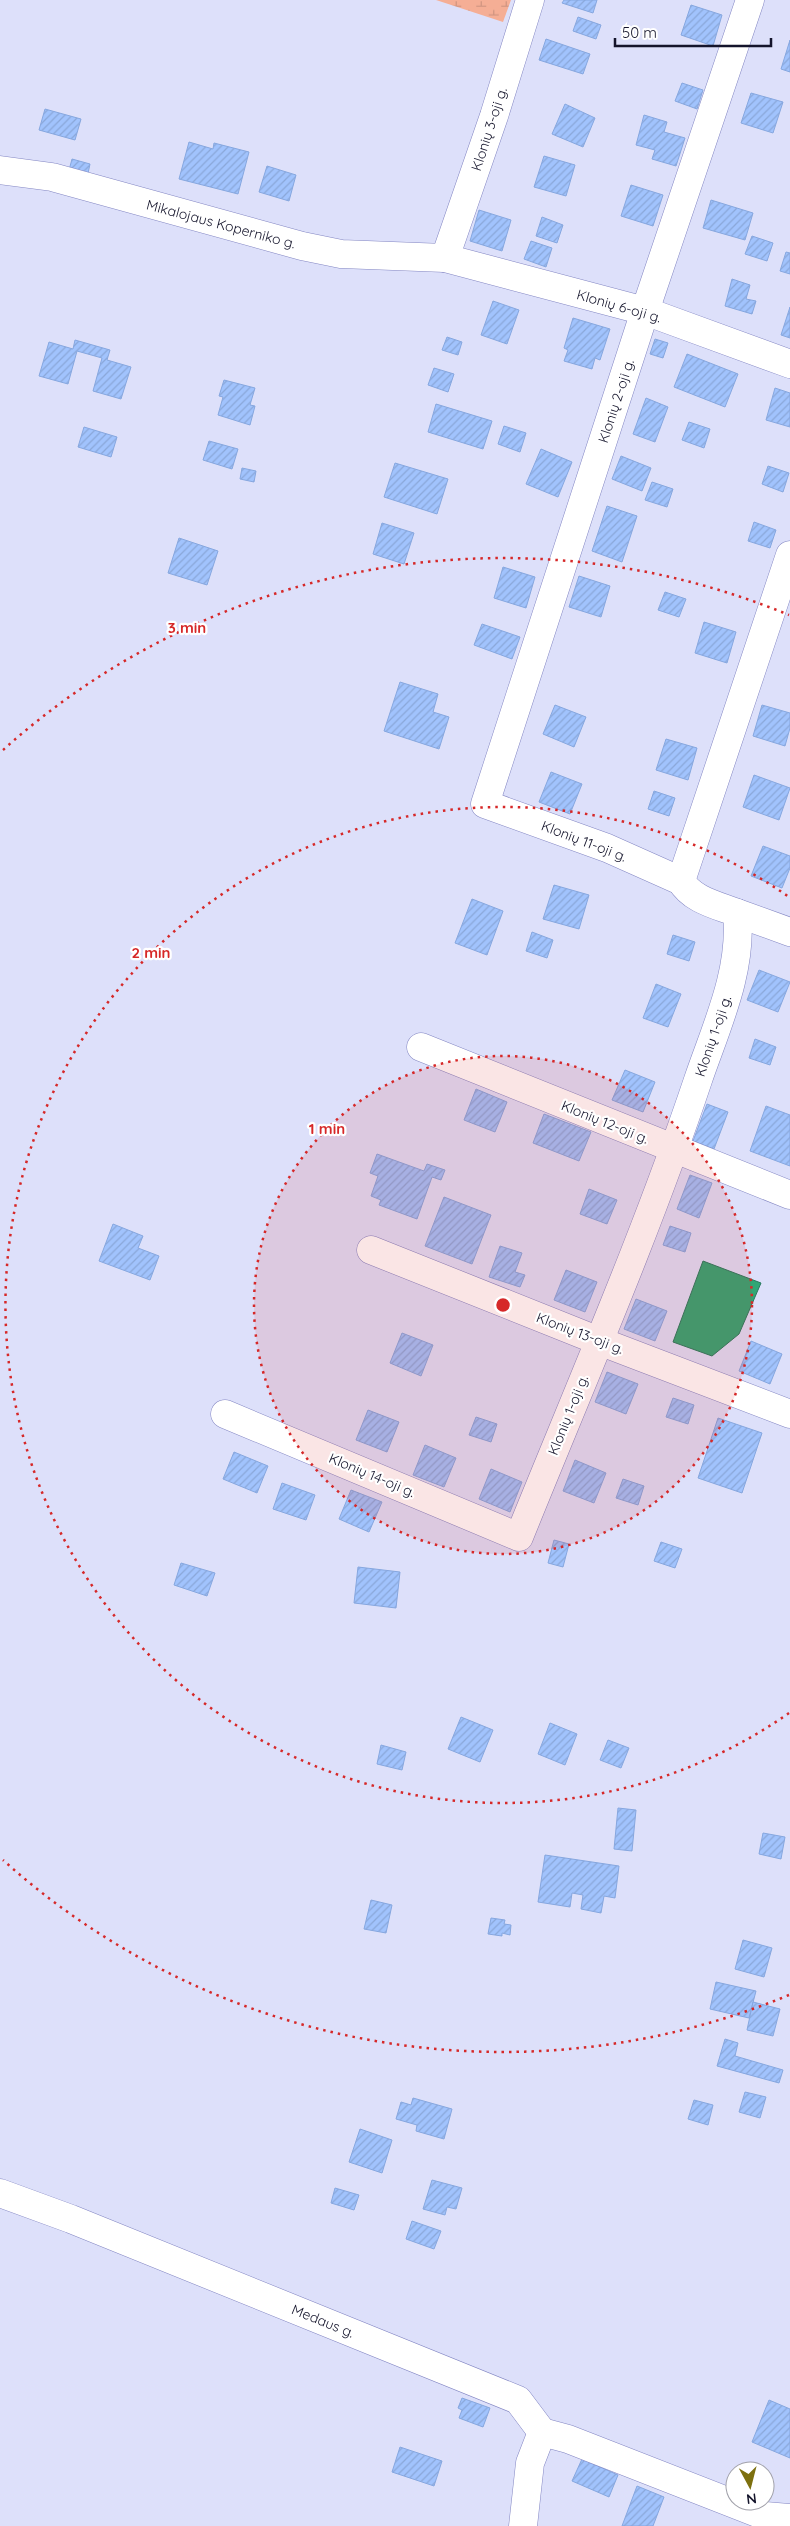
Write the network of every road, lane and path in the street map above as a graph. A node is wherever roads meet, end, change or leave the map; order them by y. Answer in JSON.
{"nodes":[{"id":1,"x":530,"y":0,"type":"edge"},
{"id":2,"x":750,"y":0,"type":"edge"},
{"id":3,"x":0,"y":170,"type":"edge"},
{"id":4,"x":445,"y":258,"type":"junction"},
{"id":5,"x":645,"y":311,"type":"junction"},
{"id":6,"x":790,"y":364,"type":"edge"},
{"id":7,"x":790,"y":555,"type":"edge"},
{"id":8,"x":485,"y":804,"type":"joint"},
{"id":9,"x":681,"y":881,"type":"junction"},
{"id":10,"x":737,"y":913,"type":"junction"},
{"id":11,"x":790,"y":932,"type":"edge"},
{"id":12,"x":421,"y":1047,"type":"dead end"},
{"id":13,"x":674,"y":1151,"type":"junction"},
{"id":14,"x":790,"y":1195,"type":"edge"},
{"id":15,"x":371,"y":1250,"type":"dead end"},
{"id":16,"x":598,"y":1341,"type":"junction"},
{"id":17,"x":225,"y":1414,"type":"dead end"},
{"id":18,"x":790,"y":1414,"type":"edge"},
{"id":19,"x":519,"y":1537,"type":"joint"},
{"id":20,"x":0,"y":2193,"type":"edge"},
{"id":21,"x":542,"y":2432,"type":"junction"},
{"id":22,"x":790,"y":2518,"type":"edge"},
{"id":23,"x":523,"y":2526,"type":"edge"}],
"edges":[{"from":1,"to":4,"type":"street","name":"Klonių 3-oji g."},
{"from":2,"to":5,"type":"street","name":"Klonių 2-oji g."},
{"from":3,"to":4,"type":"street","name":"Mikalojaus Koperniko g."},
{"from":4,"to":5,"type":"street","name":"Klonių 6-oji g."},
{"from":5,"to":6,"type":"street","name":"Klonių 6-oji g."},
{"from":5,"to":8,"type":"street","name":"Klonių 2-oji g."},
{"from":7,"to":9,"type":"street"},
{"from":8,"to":9,"type":"street","name":"Klonių 11-oji g."},
{"from":9,"to":10,"type":"street"},
{"from":10,"to":11,"type":"street"},
{"from":10,"to":13,"type":"street","name":"Klonių 1-oji g."},
{"from":12,"to":13,"type":"street","name":"Klonių 12-oji g."},
{"from":13,"to":14,"type":"street","name":"Klonių 12-oji g."},
{"from":13,"to":16,"type":"street","name":"Klonių 1-oji g."},
{"from":15,"to":16,"type":"street","name":"Klonių 13-oji g."},
{"from":16,"to":18,"type":"street","name":"Klonių 13-oji g."},
{"from":16,"to":19,"type":"street","name":"Klonių 1-oji g."},
{"from":17,"to":19,"type":"street","name":"Klonių 14-oji g."},
{"from":20,"to":21,"type":"street","name":"Medaus g."},
{"from":21,"to":22,"type":"street"},
{"from":21,"to":23,"type":"street"}]}
